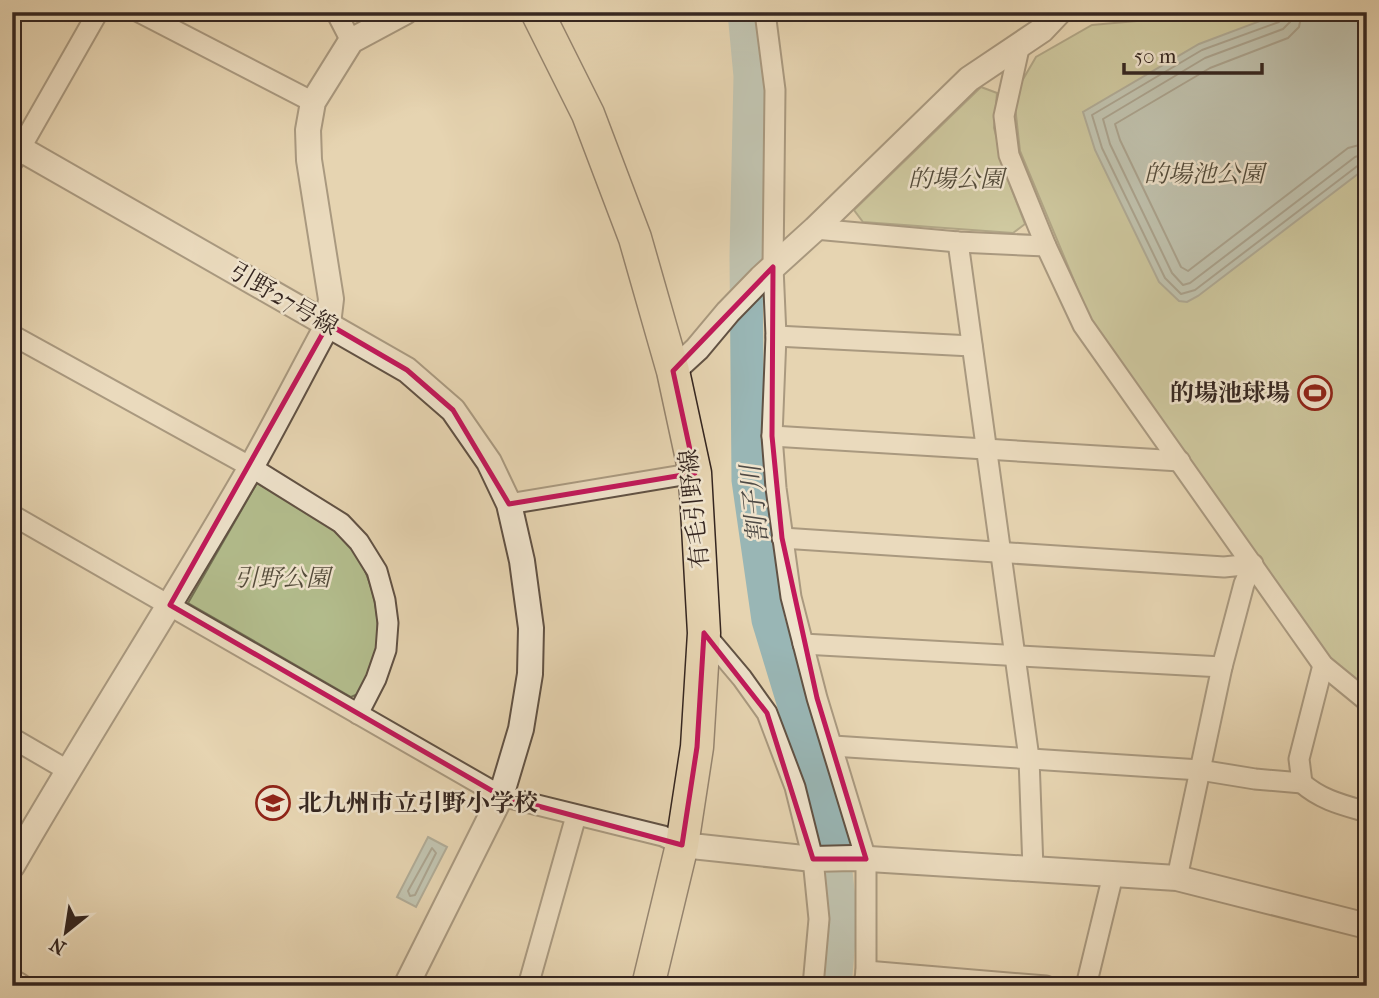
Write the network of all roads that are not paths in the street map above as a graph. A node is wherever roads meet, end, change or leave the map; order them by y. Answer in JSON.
{"nodes":[{"id":1,"x":98,"y":12,"type":"edge"},
{"id":2,"x":139,"y":12,"type":"edge"},
{"id":3,"x":336,"y":12,"type":"edge"},
{"id":4,"x":405,"y":12,"type":"edge"},
{"id":5,"x":537,"y":12,"type":"edge"},
{"id":6,"x":765,"y":12,"type":"edge"},
{"id":7,"x":1059,"y":12,"type":"edge"},
{"id":8,"x":351,"y":41,"type":"junction"},
{"id":9,"x":1020,"y":44,"type":"junction"},
{"id":10,"x":313,"y":102,"type":"junction"},
{"id":11,"x":15,"y":152,"type":"edge"},
{"id":12,"x":815,"y":229,"type":"junction"},
{"id":13,"x":958,"y":242,"type":"junction"},
{"id":14,"x":1046,"y":246,"type":"junction"},
{"id":15,"x":767,"y":272,"type":"junction"},
{"id":16,"x":328,"y":324,"type":"junction"},
{"id":17,"x":12,"y":335,"type":"edge"},
{"id":18,"x":776,"y":336,"type":"junction"},
{"id":19,"x":972,"y":346,"type":"junction"},
{"id":20,"x":673,"y":371,"type":"junction"},
{"id":21,"x":772,"y":436,"type":"junction"},
{"id":22,"x":988,"y":450,"type":"junction"},
{"id":23,"x":1180,"y":461,"type":"junction"},
{"id":24,"x":251,"y":467,"type":"junction"},
{"id":25,"x":695,"y":473,"type":"junction"},
{"id":26,"x":509,"y":504,"type":"junction"},
{"id":27,"x":12,"y":515,"type":"edge"},
{"id":28,"x":782,"y":538,"type":"junction"},
{"id":29,"x":1002,"y":553,"type":"junction"},
{"id":30,"x":1253,"y":564,"type":"junction"},
{"id":31,"x":170,"y":605,"type":"junction"},
{"id":32,"x":704,"y":633,"type":"junction"},
{"id":33,"x":803,"y":644,"type":"junction"},
{"id":34,"x":1016,"y":656,"type":"junction"},
{"id":35,"x":1323,"y":665,"type":"junction"},
{"id":36,"x":1222,"y":667,"type":"junction"},
{"id":37,"x":1367,"y":701,"type":"edge"},
{"id":38,"x":358,"y":714,"type":"junction"},
{"id":39,"x":12,"y":738,"type":"edge"},
{"id":40,"x":833,"y":746,"type":"junction"},
{"id":41,"x":1029,"y":758,"type":"junction"},
{"id":42,"x":67,"y":770,"type":"junction"},
{"id":43,"x":1200,"y":770,"type":"junction"},
{"id":44,"x":1302,"y":783,"type":"junction"},
{"id":45,"x":501,"y":796,"type":"junction"},
{"id":46,"x":1367,"y":812,"type":"edge"},
{"id":47,"x":576,"y":816,"type":"junction"},
{"id":48,"x":682,"y":845,"type":"junction"},
{"id":49,"x":813,"y":859,"type":"junction"},
{"id":50,"x":859,"y":859,"type":"junction"},
{"id":51,"x":12,"y":866,"type":"edge"},
{"id":52,"x":1033,"y":869,"type":"junction"},
{"id":53,"x":1113,"y":875,"type":"junction"},
{"id":54,"x":1177,"y":878,"type":"junction"},
{"id":55,"x":1367,"y":926,"type":"edge"},
{"id":56,"x":865,"y":978,"type":"edge"},
{"id":57,"x":12,"y":982,"type":"edge"},
{"id":58,"x":19,"y":986,"type":"edge"},
{"id":59,"x":406,"y":986,"type":"edge"},
{"id":60,"x":528,"y":986,"type":"edge"},
{"id":61,"x":648,"y":986,"type":"edge"},
{"id":62,"x":813,"y":986,"type":"edge"},
{"id":63,"x":1046,"y":986,"type":"edge"},
{"id":64,"x":1086,"y":986,"type":"edge"}],
"edges":[{"from":1,"to":11,"type":"street"},
{"from":2,"to":10,"type":"street"},
{"from":3,"to":8,"type":"street"},
{"from":4,"to":8,"type":"street"},
{"from":5,"to":20,"type":"main road","name":"有毛引野線"},
{"from":6,"to":15,"type":"street"},
{"from":7,"to":9,"type":"street"},
{"from":8,"to":10,"type":"street"},
{"from":9,"to":12,"type":"street"},
{"from":9,"to":14,"type":"street"},
{"from":10,"to":16,"type":"street"},
{"from":11,"to":16,"type":"street","name":"引野27号線"},
{"from":12,"to":13,"type":"street"},
{"from":12,"to":15,"type":"street"},
{"from":13,"to":14,"type":"street"},
{"from":13,"to":19,"type":"street"},
{"from":14,"to":23,"type":"street"},
{"from":15,"to":18,"type":"street"},
{"from":15,"to":20,"type":"street"},
{"from":16,"to":24,"type":"street"},
{"from":16,"to":26,"type":"street","name":"引野27号線"},
{"from":17,"to":24,"type":"street"},
{"from":18,"to":19,"type":"street"},
{"from":18,"to":21,"type":"street"},
{"from":19,"to":22,"type":"street"},
{"from":20,"to":25,"type":"main road","name":"有毛引野線"},
{"from":21,"to":22,"type":"street"},
{"from":21,"to":28,"type":"street"},
{"from":22,"to":23,"type":"street"},
{"from":22,"to":29,"type":"street"},
{"from":23,"to":30,"type":"street"},
{"from":24,"to":31,"type":"street"},
{"from":24,"to":38,"type":"street"},
{"from":25,"to":26,"type":"street"},
{"from":25,"to":32,"type":"main road","name":"有毛引野線"},
{"from":26,"to":45,"type":"street","name":"引野27号線"},
{"from":27,"to":31,"type":"street"},
{"from":28,"to":29,"type":"street"},
{"from":28,"to":33,"type":"street"},
{"from":29,"to":30,"type":"street"},
{"from":29,"to":34,"type":"street"},
{"from":30,"to":35,"type":"street"},
{"from":30,"to":36,"type":"street"},
{"from":31,"to":38,"type":"street"},
{"from":31,"to":42,"type":"street"},
{"from":32,"to":48,"type":"main road","name":"有毛引野線"},
{"from":32,"to":49,"type":"street"},
{"from":33,"to":34,"type":"street"},
{"from":33,"to":40,"type":"street"},
{"from":34,"to":36,"type":"street"},
{"from":34,"to":41,"type":"street"},
{"from":35,"to":37,"type":"street"},
{"from":35,"to":44,"type":"street"},
{"from":36,"to":43,"type":"street"},
{"from":38,"to":45,"type":"street"},
{"from":39,"to":42,"type":"street"},
{"from":40,"to":41,"type":"street"},
{"from":40,"to":50,"type":"street"},
{"from":41,"to":43,"type":"street"},
{"from":41,"to":52,"type":"street"},
{"from":42,"to":51,"type":"street"},
{"from":43,"to":44,"type":"street"},
{"from":43,"to":54,"type":"street"},
{"from":44,"to":46,"type":"street"},
{"from":45,"to":47,"type":"street"},
{"from":45,"to":59,"type":"street","name":"引野27号線"},
{"from":47,"to":48,"type":"street"},
{"from":47,"to":60,"type":"street"},
{"from":48,"to":49,"type":"street"},
{"from":48,"to":61,"type":"main road","name":"有毛引野線"},
{"from":49,"to":50,"type":"street"},
{"from":49,"to":62,"type":"street"},
{"from":50,"to":52,"type":"street"},
{"from":50,"to":56,"type":"street"},
{"from":52,"to":53,"type":"street"},
{"from":53,"to":54,"type":"street"},
{"from":53,"to":64,"type":"street"},
{"from":54,"to":55,"type":"street"},
{"from":56,"to":63,"type":"street"},
{"from":57,"to":58,"type":"street"}]}
